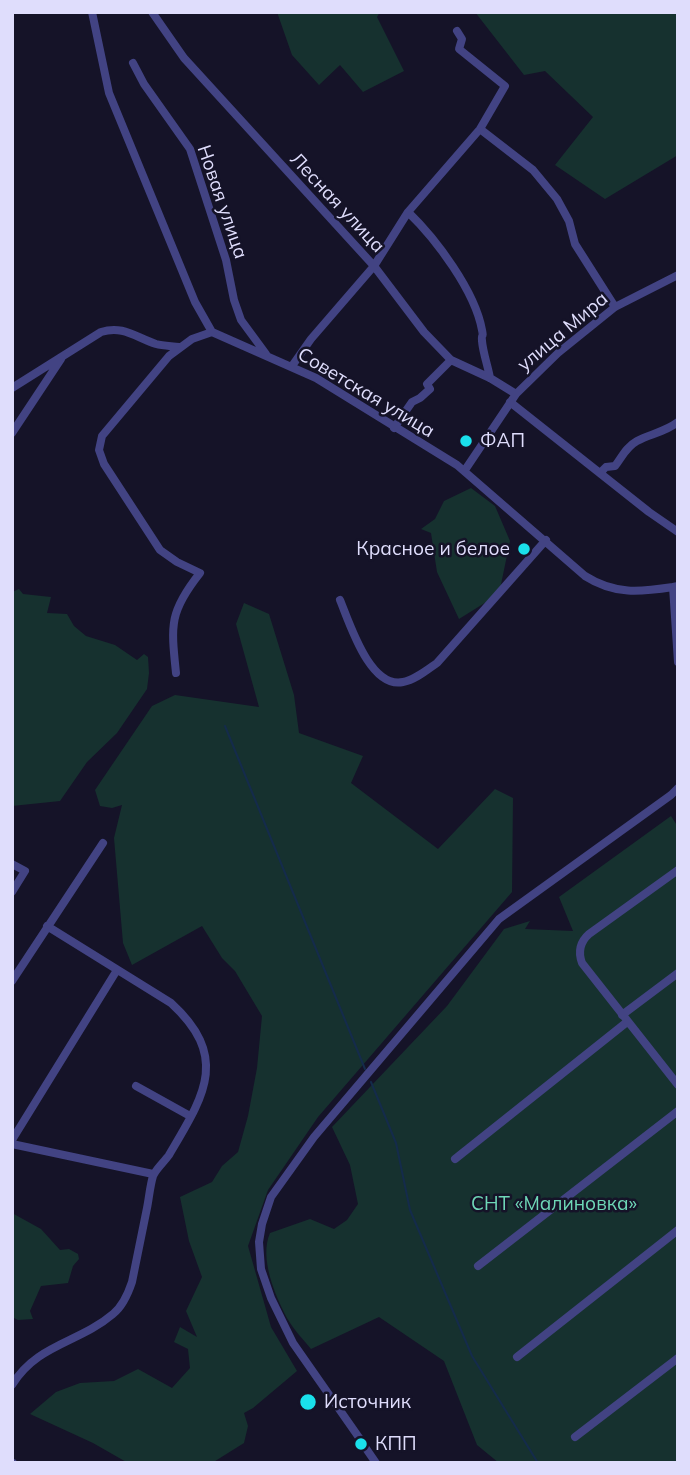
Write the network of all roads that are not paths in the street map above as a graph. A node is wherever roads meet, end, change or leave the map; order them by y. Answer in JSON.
{"nodes":[{"id":1,"x":92,"y":12,"type":"edge"},
{"id":2,"x":152,"y":12,"type":"edge"},
{"id":3,"x":457,"y":32,"type":"dead end"},
{"id":4,"x":134,"y":63,"type":"dead end"},
{"id":5,"x":480,"y":129,"type":"junction"},
{"id":6,"x":408,"y":212,"type":"junction"},
{"id":7,"x":374,"y":266,"type":"junction"},
{"id":8,"x":678,"y":275,"type":"edge"},
{"id":9,"x":615,"y":307,"type":"junction"},
{"id":10,"x":212,"y":332,"type":"junction"},
{"id":11,"x":179,"y":347,"type":"junction"},
{"id":12,"x":268,"y":356,"type":"junction"},
{"id":13,"x":63,"y":357,"type":"junction"},
{"id":14,"x":451,"y":360,"type":"junction"},
{"id":15,"x":292,"y":366,"type":"junction"},
{"id":16,"x":490,"y":378,"type":"junction"},
{"id":17,"x":12,"y":388,"type":"edge"},
{"id":18,"x":516,"y":394,"type":"junction"},
{"id":19,"x":510,"y":402,"type":"junction"},
{"id":20,"x":678,"y":422,"type":"edge"},
{"id":21,"x":394,"y":428,"type":"junction"},
{"id":22,"x":12,"y":433,"type":"edge"},
{"id":23,"x":464,"y":470,"type":"junction"},
{"id":24,"x":600,"y":473,"type":"junction"},
{"id":25,"x":678,"y":532,"type":"edge"},
{"id":26,"x":546,"y":540,"type":"junction"},
{"id":27,"x":675,"y":587,"type":"edge"},
{"id":28,"x":340,"y":600,"type":"dead end"},
{"id":29,"x":678,"y":662,"type":"edge"},
{"id":30,"x":176,"y":673,"type":"dead end"},
{"id":31,"x":678,"y":788,"type":"edge"},
{"id":32,"x":103,"y":843,"type":"dead end"},
{"id":33,"x":12,"y":863,"type":"edge"},
{"id":34,"x":678,"y":870,"type":"edge"},
{"id":35,"x":12,"y":892,"type":"edge"},
{"id":36,"x":47,"y":926,"type":"junction"},
{"id":37,"x":117,"y":970,"type":"junction"},
{"id":38,"x":678,"y":973,"type":"edge"},
{"id":39,"x":12,"y":981,"type":"edge"},
{"id":40,"x":624,"y":1018,"type":"junction"},
{"id":41,"x":678,"y":1085,"type":"edge"},
{"id":42,"x":136,"y":1086,"type":"dead end"},
{"id":43,"x":678,"y":1111,"type":"edge"},
{"id":44,"x":190,"y":1116,"type":"junction"},
{"id":45,"x":12,"y":1142,"type":"edge"},
{"id":46,"x":456,"y":1159,"type":"dead end"},
{"id":47,"x":153,"y":1174,"type":"junction"},
{"id":48,"x":678,"y":1230,"type":"edge"},
{"id":49,"x":478,"y":1266,"type":"dead end"},
{"id":50,"x":517,"y":1357,"type":"dead end"},
{"id":51,"x":678,"y":1358,"type":"edge"},
{"id":52,"x":12,"y":1385,"type":"edge"},
{"id":53,"x":575,"y":1437,"type":"dead end"},
{"id":54,"x":360,"y":1439,"type":"dead end"},
{"id":55,"x":365,"y":1447,"type":"dead end"},
{"id":56,"x":376,"y":1463,"type":"edge"}],
"edges":[{"from":1,"to":10,"type":"street"},
{"from":2,"to":7,"type":"street","name":"Лесная улица"},
{"from":3,"to":5,"type":"street"},
{"from":4,"to":12,"type":"street","name":"Новая улица"},
{"from":5,"to":6,"type":"street"},
{"from":5,"to":9,"type":"street"},
{"from":6,"to":7,"type":"street"},
{"from":6,"to":16,"type":"street"},
{"from":7,"to":14,"type":"street","name":"Лесная улица"},
{"from":7,"to":15,"type":"street"},
{"from":8,"to":9,"type":"street","name":"улица Мира"},
{"from":9,"to":18,"type":"street","name":"улица Мира"},
{"from":10,"to":11,"type":"street"},
{"from":10,"to":12,"type":"street","name":"Советская улица"},
{"from":11,"to":13,"type":"street"},
{"from":11,"to":30,"type":"street"},
{"from":12,"to":15,"type":"street","name":"Советская улица"},
{"from":13,"to":17,"type":"street"},
{"from":13,"to":22,"type":"street"},
{"from":14,"to":16,"type":"street","name":"Лесная улица"},
{"from":14,"to":21,"type":"street"},
{"from":15,"to":21,"type":"street","name":"Советская улица"},
{"from":16,"to":18,"type":"street","name":"Лесная улица"},
{"from":18,"to":19,"type":"street","name":"улица Мира"},
{"from":19,"to":23,"type":"street","name":"улица Мира"},
{"from":19,"to":24,"type":"street"},
{"from":20,"to":24,"type":"street"},
{"from":21,"to":23,"type":"street","name":"Советская улица"},
{"from":23,"to":26,"type":"street","name":"Советская улица"},
{"from":24,"to":25,"type":"street"},
{"from":26,"to":27,"type":"street","name":"Советская улица"},
{"from":26,"to":28,"type":"street"},
{"from":27,"to":29,"type":"street"},
{"from":31,"to":54,"type":"street"},
{"from":32,"to":36,"type":"street"},
{"from":33,"to":35,"type":"street"},
{"from":34,"to":40,"type":"street"},
{"from":36,"to":37,"type":"street"},
{"from":36,"to":39,"type":"street"},
{"from":37,"to":44,"type":"street"},
{"from":37,"to":45,"type":"street"},
{"from":38,"to":40,"type":"street"},
{"from":40,"to":41,"type":"street"},
{"from":40,"to":46,"type":"street"},
{"from":42,"to":44,"type":"street"},
{"from":43,"to":49,"type":"street"},
{"from":44,"to":47,"type":"street"},
{"from":45,"to":47,"type":"street"},
{"from":47,"to":52,"type":"street"},
{"from":48,"to":50,"type":"street"},
{"from":51,"to":53,"type":"street"},
{"from":55,"to":56,"type":"street"}]}
